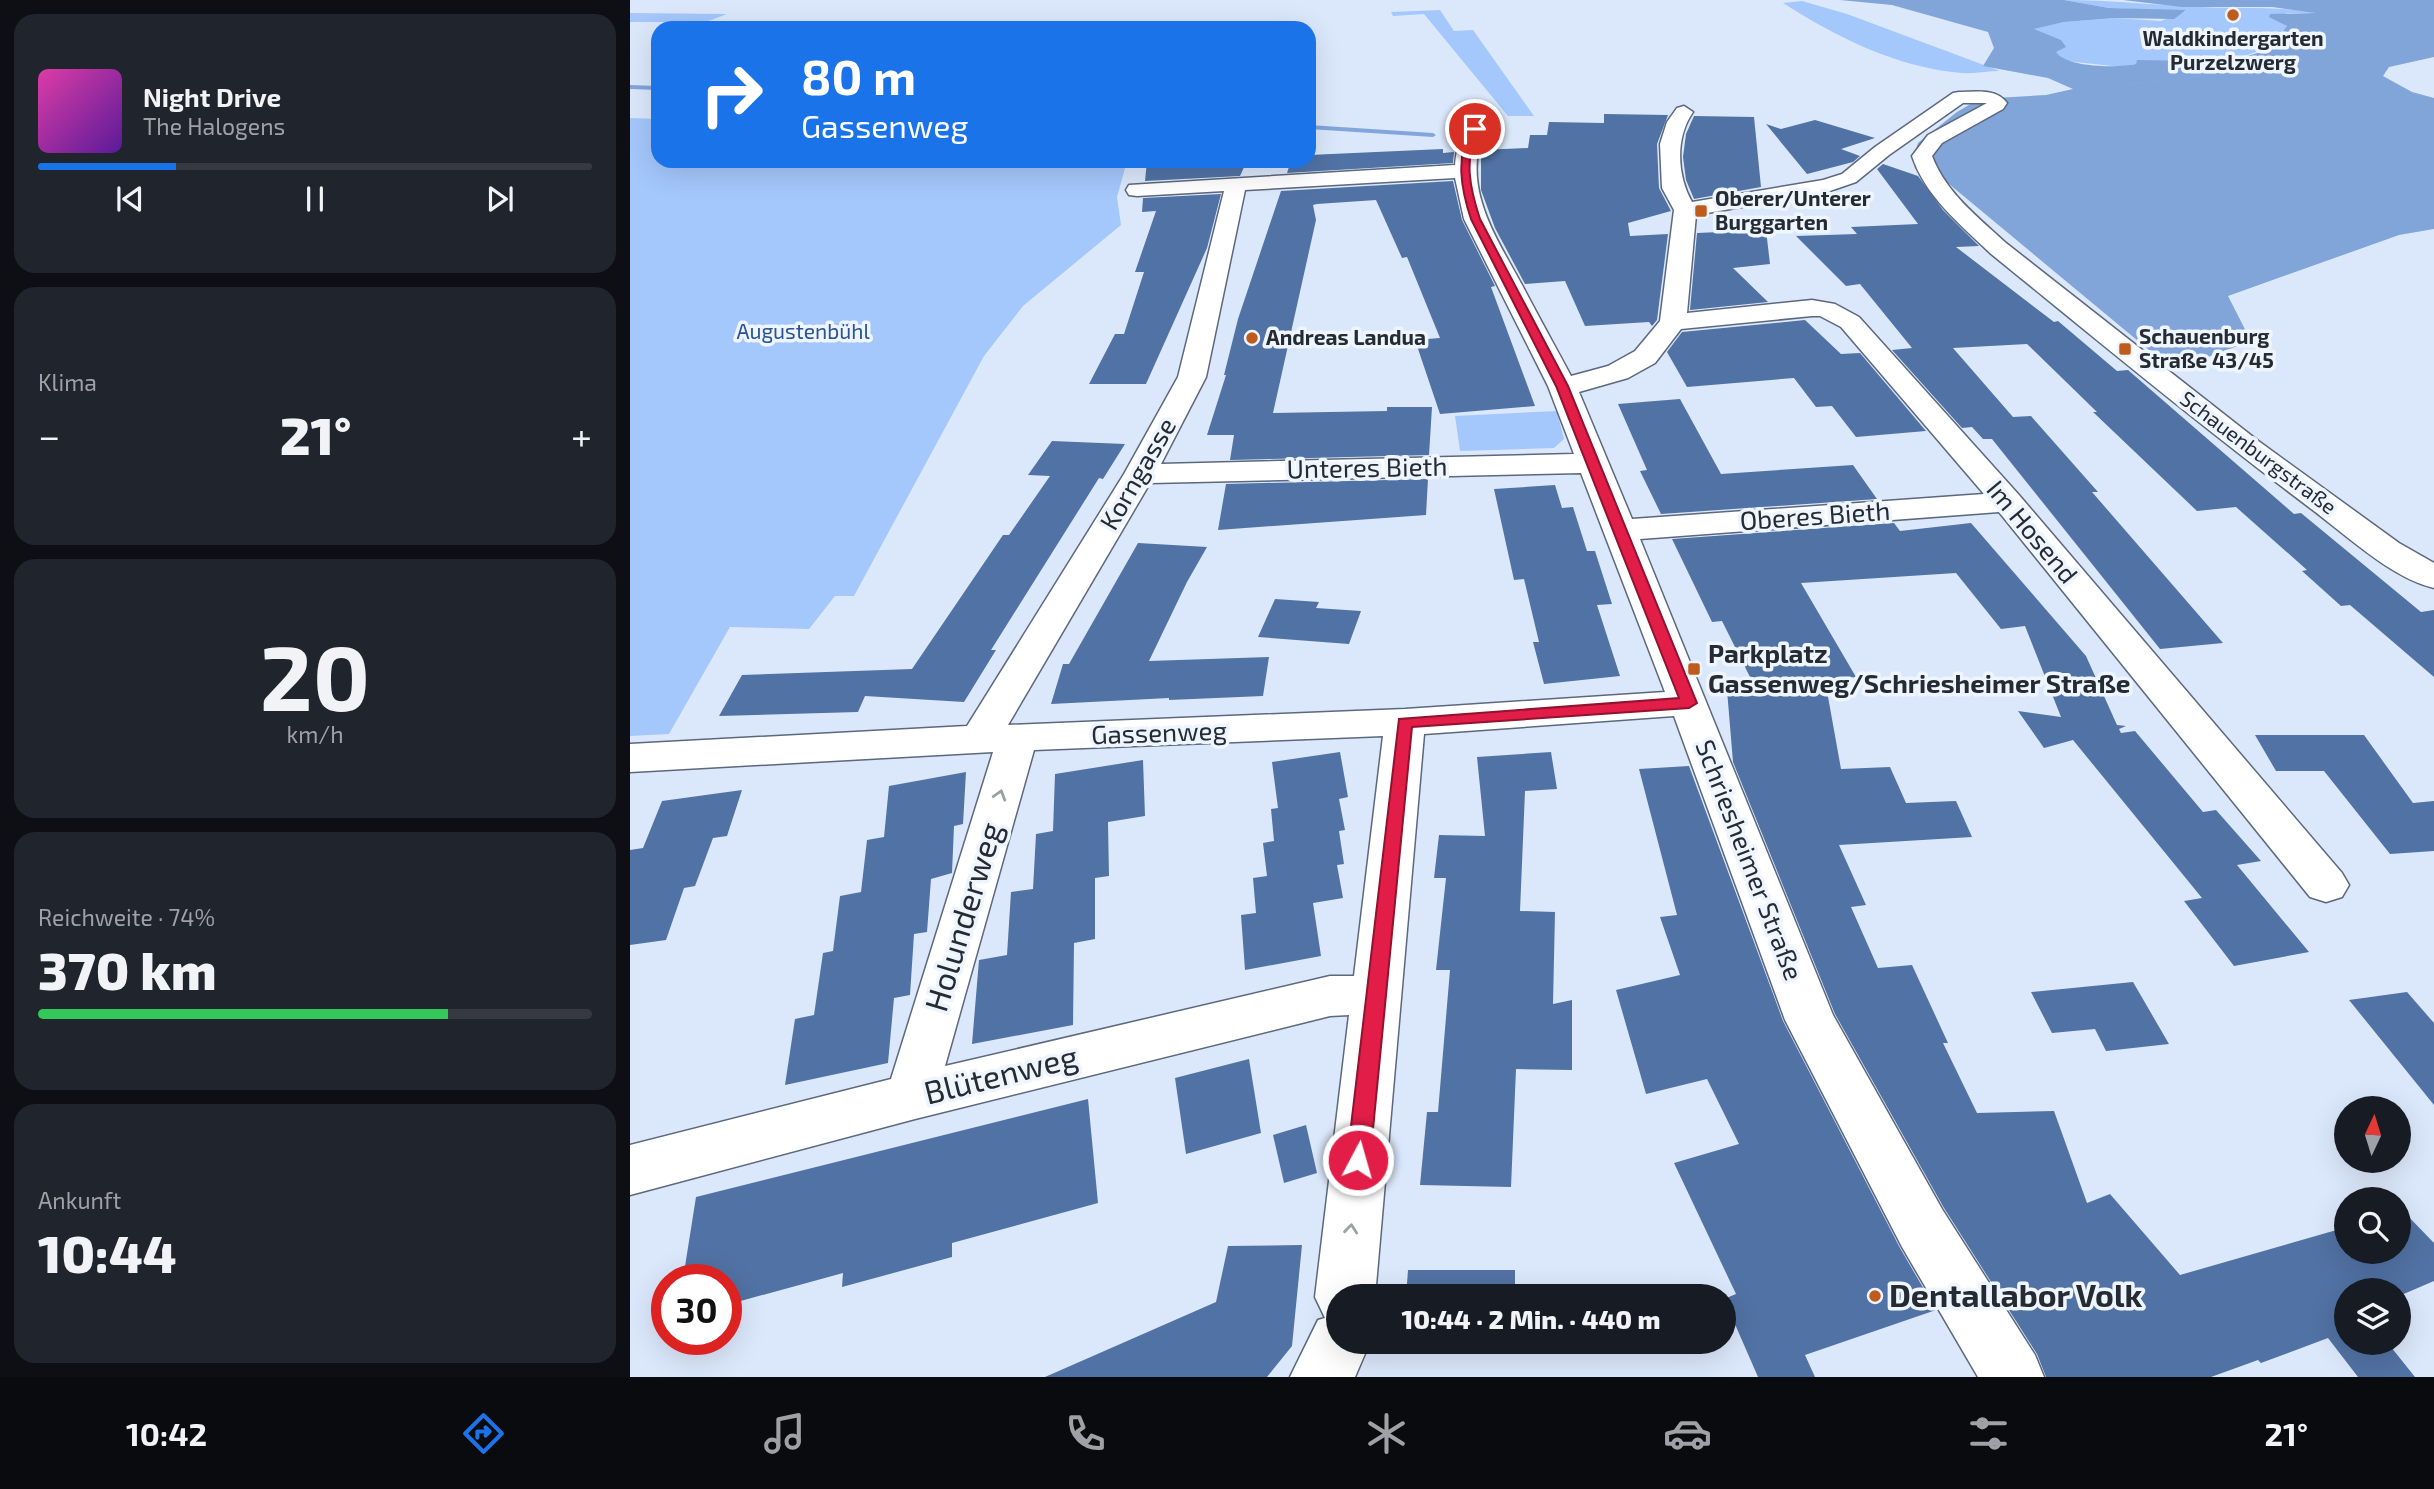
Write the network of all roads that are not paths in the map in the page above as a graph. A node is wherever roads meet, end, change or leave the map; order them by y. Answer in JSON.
{"nodes":[{"id":1,"x":1684,"y":112,"type":"dead end"},
{"id":2,"x":1475,"y":129,"type":"dead end"},
{"id":3,"x":1464,"y":171,"type":"junction"},
{"id":4,"x":1236,"y":184,"type":"junction"},
{"id":5,"x":1137,"y":190,"type":"dead end"},
{"id":6,"x":1685,"y":210,"type":"junction"},
{"id":7,"x":1673,"y":322,"type":"junction"},
{"id":8,"x":1562,"y":386,"type":"junction"},
{"id":9,"x":1594,"y":463,"type":"junction"},
{"id":10,"x":1140,"y":474,"type":"junction"},
{"id":11,"x":2008,"y":502,"type":"junction"},
{"id":12,"x":1621,"y":530,"type":"junction"},
{"id":13,"x":2434,"y":578,"type":"edge"},
{"id":14,"x":1689,"y":703,"type":"junction"},
{"id":15,"x":1405,"y":722,"type":"junction"},
{"id":16,"x":998,"y":739,"type":"junction"},
{"id":17,"x":631,"y":760,"type":"edge"},
{"id":18,"x":2326,"y":885,"type":"dead end"},
{"id":19,"x":1375,"y":995,"type":"junction"},
{"id":20,"x":915,"y":1096,"type":"junction"},
{"id":21,"x":630,"y":1170,"type":"edge"},
{"id":22,"x":1346,"y":1284,"type":"edge"},
{"id":23,"x":1333,"y":1354,"type":"edge"},
{"id":24,"x":1321,"y":1377,"type":"edge"},
{"id":25,"x":2013,"y":1377,"type":"edge"}],
"edges":[{"from":1,"to":6,"type":"street"},
{"from":2,"to":3,"type":"street","name":"Schriesheimer Straße"},
{"from":3,"to":4,"type":"street"},
{"from":3,"to":8,"type":"street","name":"Schriesheimer Straße"},
{"from":4,"to":5,"type":"street"},
{"from":4,"to":10,"type":"street","name":"Korngasse"},
{"from":6,"to":7,"type":"street"},
{"from":6,"to":13,"type":"street","name":"Schauenburgstraße"},
{"from":7,"to":8,"type":"street"},
{"from":7,"to":11,"type":"street","name":"Im Hosend"},
{"from":8,"to":9,"type":"street","name":"Schriesheimer Straße"},
{"from":9,"to":10,"type":"street","name":"Unteres Bieth"},
{"from":9,"to":12,"type":"street","name":"Schriesheimer Straße"},
{"from":10,"to":16,"type":"street","name":"Korngasse"},
{"from":11,"to":12,"type":"street","name":"Oberes Bieth"},
{"from":11,"to":18,"type":"street","name":"Im Hosend"},
{"from":12,"to":14,"type":"street","name":"Schriesheimer Straße"},
{"from":14,"to":15,"type":"street","name":"Gassenweg"},
{"from":14,"to":25,"type":"street","name":"Schriesheimer Straße"},
{"from":15,"to":16,"type":"street","name":"Gassenweg"},
{"from":15,"to":19,"type":"street"},
{"from":16,"to":17,"type":"street","name":"Gassenweg"},
{"from":20,"to":16,"type":"street","name":"Holunderweg","one_way":true},
{"from":19,"to":20,"type":"street","name":"Blütenweg"},
{"from":22,"to":19,"type":"street","one_way":true},
{"from":20,"to":21,"type":"street","name":"Blütenweg"},
{"from":23,"to":24,"type":"street"}]}
